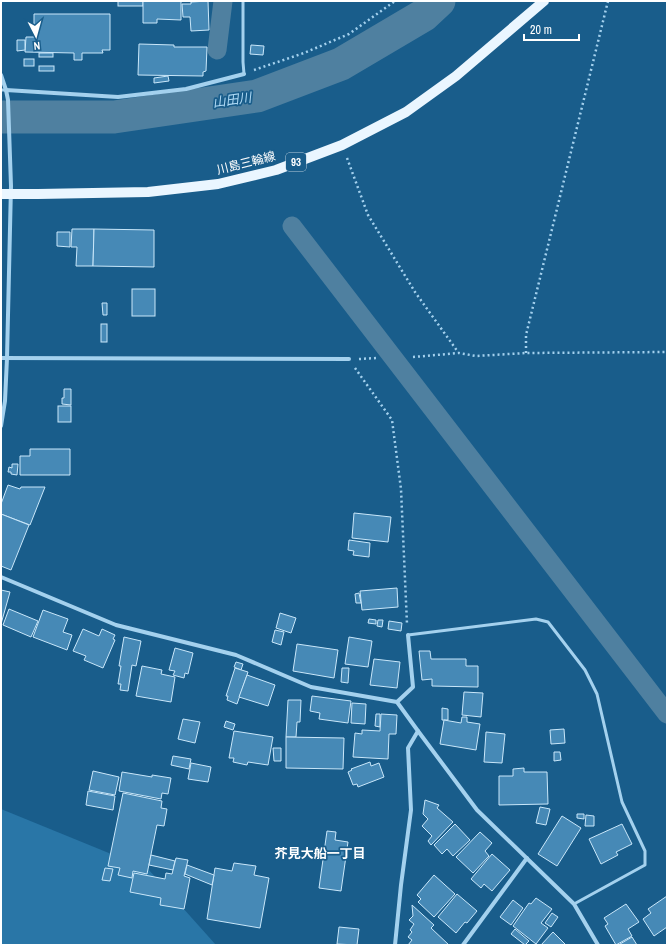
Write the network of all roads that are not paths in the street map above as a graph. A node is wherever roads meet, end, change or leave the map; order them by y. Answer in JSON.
{"nodes":[{"id":1,"x":243,"y":1,"type":"edge"},
{"id":2,"x":544,"y":1,"type":"edge"},
{"id":3,"x":244,"y":74,"type":"joint"},
{"id":4,"x":1,"y":75,"type":"edge"},
{"id":5,"x":3,"y":90,"type":"edge"},
{"id":6,"x":7,"y":191,"type":"edge"},
{"id":7,"x":1,"y":358,"type":"edge"},
{"id":8,"x":7,"y":358,"type":"junction"},
{"id":9,"x":348,"y":359,"type":"road end"},
{"id":10,"x":1,"y":426,"type":"edge"},
{"id":11,"x":1,"y":577,"type":"edge"},
{"id":12,"x":408,"y":634,"type":"joint"},
{"id":13,"x":397,"y":702,"type":"junction"},
{"id":14,"x":418,"y":731,"type":"junction"},
{"id":15,"x":527,"y":858,"type":"junction"},
{"id":16,"x":574,"y":904,"type":"junction"},
{"id":17,"x":395,"y":945,"type":"edge"},
{"id":18,"x":463,"y":945,"type":"edge"},
{"id":19,"x":598,"y":945,"type":"edge"}],
"edges":[{"from":1,"to":3,"type":"lane"},
{"from":2,"to":6,"type":"main road","name":"川島三輪線","number":"93"},
{"from":3,"to":5,"type":"street"},
{"from":4,"to":5,"type":"street"},
{"from":5,"to":6,"type":"street"},
{"from":6,"to":8,"type":"street"},
{"from":7,"to":8,"type":"street"},
{"from":8,"to":9,"type":"street"},
{"from":8,"to":10,"type":"street"},
{"from":11,"to":13,"type":"street"},
{"from":12,"to":13,"type":"street"},
{"from":12,"to":16,"type":"lane"},
{"from":13,"to":14,"type":"street"},
{"from":14,"to":15,"type":"street"},
{"from":14,"to":17,"type":"street"},
{"from":15,"to":16,"type":"street"},
{"from":15,"to":18,"type":"street"},
{"from":16,"to":19,"type":"street"}]}
